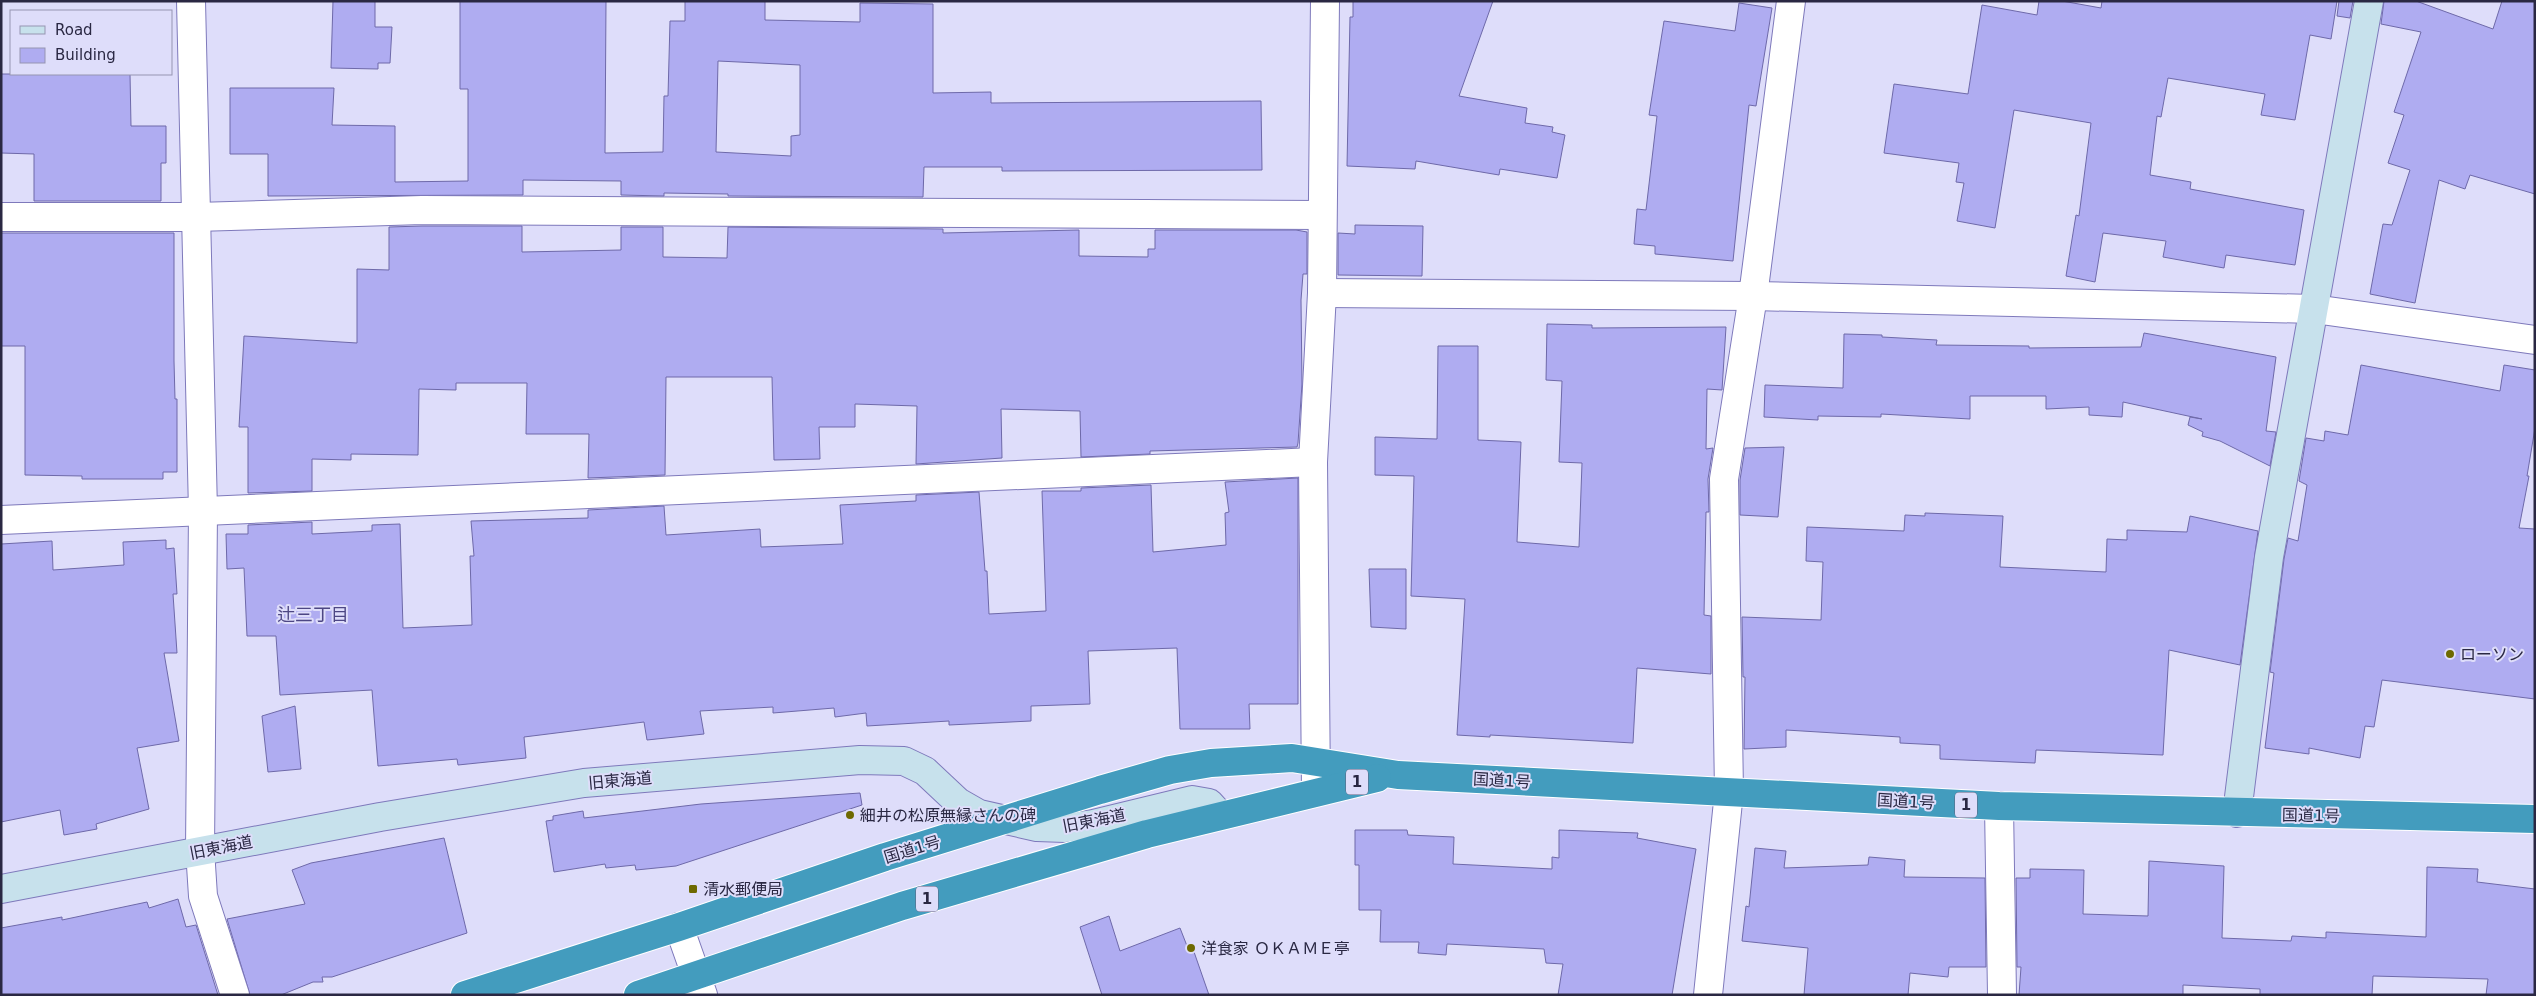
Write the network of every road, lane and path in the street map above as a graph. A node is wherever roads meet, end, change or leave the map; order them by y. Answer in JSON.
{"nodes":[{"id":1,"x":191,"y":1,"type":"edge"},
{"id":2,"x":1325,"y":1,"type":"edge"},
{"id":3,"x":1792,"y":1,"type":"edge"},
{"id":4,"x":2369,"y":1,"type":"edge"},
{"id":5,"x":1322,"y":214,"type":"junction"},
{"id":6,"x":1,"y":216,"type":"edge"},
{"id":7,"x":196,"y":217,"type":"junction"},
{"id":8,"x":1322,"y":293,"type":"junction"},
{"id":9,"x":1753,"y":296,"type":"junction"},
{"id":10,"x":2314,"y":309,"type":"junction"},
{"id":11,"x":2535,"y":340,"type":"edge"},
{"id":12,"x":1314,"y":462,"type":"junction"},
{"id":13,"x":203,"y":511,"type":"junction"},
{"id":14,"x":1,"y":520,"type":"edge"},
{"id":15,"x":1314,"y":762,"type":"junction"},
{"id":16,"x":1398,"y":775,"type":"junction"},
{"id":17,"x":1316,"y":791,"type":"junction"},
{"id":18,"x":1729,"y":792,"type":"junction"},
{"id":19,"x":1999,"y":806,"type":"junction"},
{"id":20,"x":2237,"y":813,"type":"junction"},
{"id":21,"x":1220,"y":815,"type":"junction"},
{"id":22,"x":2535,"y":819,"type":"edge"},
{"id":23,"x":1003,"y":821,"type":"junction"},
{"id":24,"x":200,"y":850,"type":"junction"},
{"id":25,"x":1,"y":889,"type":"edge"},
{"id":26,"x":679,"y":927,"type":"junction"},
{"id":27,"x":700,"y":985,"type":"edge"},
{"id":28,"x":235,"y":995,"type":"edge"},
{"id":29,"x":465,"y":995,"type":"edge"},
{"id":30,"x":638,"y":995,"type":"edge"},
{"id":31,"x":1708,"y":995,"type":"edge"},
{"id":32,"x":2002,"y":995,"type":"edge"}],
"edges":[{"from":1,"to":7,"type":"street"},
{"from":2,"to":5,"type":"street"},
{"from":3,"to":9,"type":"street"},
{"from":4,"to":10,"type":"street"},
{"from":5,"to":7,"type":"street"},
{"from":5,"to":8,"type":"street"},
{"from":6,"to":7,"type":"street"},
{"from":7,"to":13,"type":"street"},
{"from":8,"to":9,"type":"street"},
{"from":8,"to":12,"type":"street"},
{"from":9,"to":10,"type":"street"},
{"from":9,"to":18,"type":"street"},
{"from":10,"to":11,"type":"street"},
{"from":10,"to":20,"type":"street"},
{"from":12,"to":13,"type":"street"},
{"from":12,"to":15,"type":"street"},
{"from":13,"to":14,"type":"street"},
{"from":13,"to":24,"type":"street"},
{"from":15,"to":16,"type":"highway","name":"国道1号","number":"1"},
{"from":15,"to":17,"type":"street"},
{"from":15,"to":23,"type":"highway","name":"国道1号","number":"1"},
{"from":16,"to":17,"type":"highway","name":"国道1号","number":"1"},
{"from":16,"to":18,"type":"highway","name":"国道1号","number":"1"},
{"from":17,"to":21,"type":"highway","name":"国道1号","number":"1"},
{"from":18,"to":19,"type":"highway","name":"国道1号","number":"1"},
{"from":18,"to":31,"type":"street"},
{"from":19,"to":20,"type":"highway","name":"国道1号","number":"1"},
{"from":19,"to":32,"type":"street"},
{"from":20,"to":22,"type":"highway","name":"国道1号","number":"1"},
{"from":21,"to":23,"type":"street","name":"旧東海道"},
{"from":21,"to":27,"type":"highway","name":"国道1号","number":"1"},
{"from":23,"to":24,"type":"street","name":"旧東海道"},
{"from":23,"to":26,"type":"highway","name":"国道1号","number":"1"},
{"from":24,"to":25,"type":"street","name":"旧東海道"},
{"from":24,"to":28,"type":"street"},
{"from":26,"to":27,"type":"street"},
{"from":26,"to":29,"type":"highway","name":"国道1号","number":"1"},
{"from":27,"to":30,"type":"highway","name":"国道1号","number":"1"}]}
